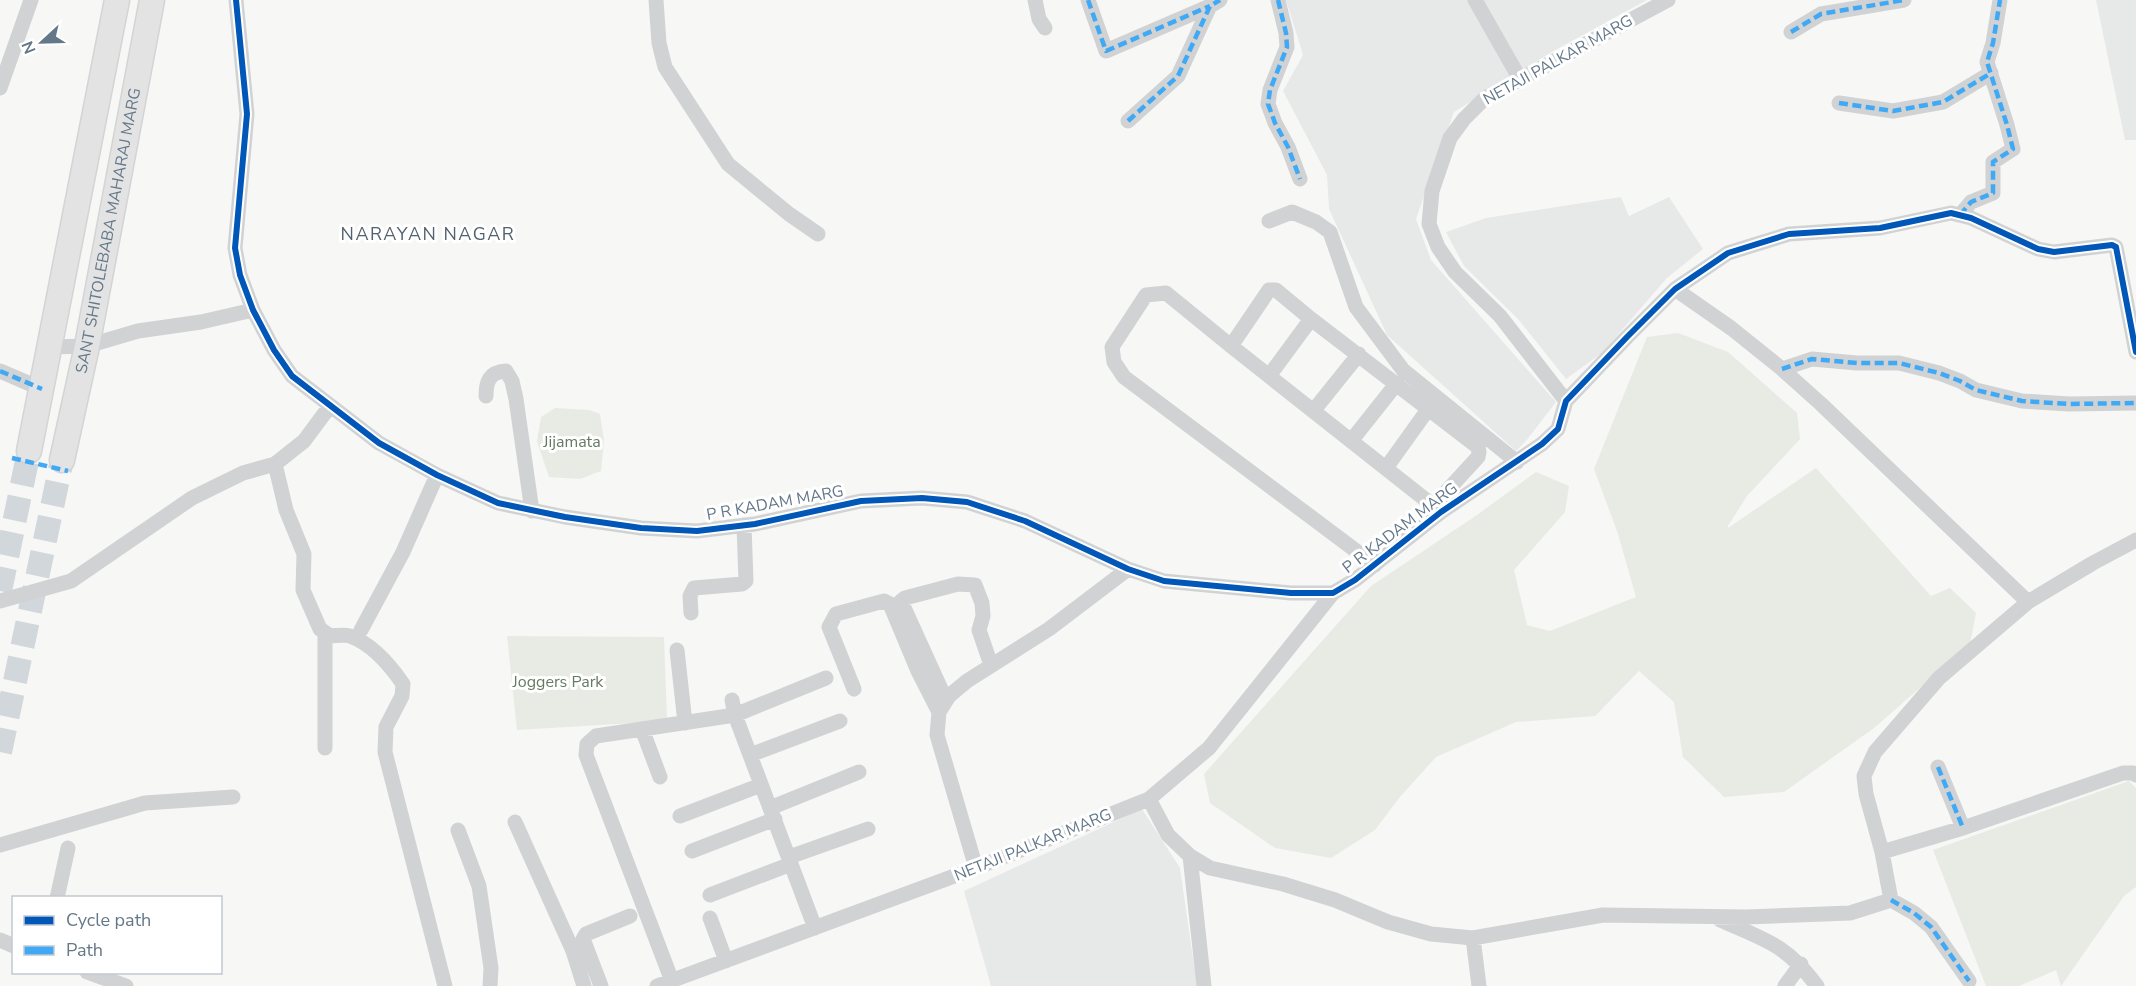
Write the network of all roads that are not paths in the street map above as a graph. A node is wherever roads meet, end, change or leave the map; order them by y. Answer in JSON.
{"nodes":[{"id":1,"x":31,"y":0,"type":"edge"},
{"id":2,"x":117,"y":0,"type":"edge"},
{"id":3,"x":152,"y":0,"type":"edge"},
{"id":4,"x":236,"y":0,"type":"edge"},
{"id":5,"x":656,"y":0,"type":"edge"},
{"id":6,"x":1035,"y":0,"type":"edge"},
{"id":7,"x":1088,"y":0,"type":"edge"},
{"id":8,"x":1278,"y":0,"type":"edge"},
{"id":9,"x":1475,"y":0,"type":"edge"},
{"id":10,"x":1668,"y":0,"type":"edge"},
{"id":11,"x":1904,"y":0,"type":"edge"},
{"id":12,"x":2000,"y":0,"type":"edge"},
{"id":13,"x":1215,"y":3,"type":"edge"},
{"id":14,"x":1045,"y":28,"type":"dead end"},
{"id":15,"x":1791,"y":32,"type":"dead end"},
{"id":16,"x":1991,"y":73,"type":"junction"},
{"id":17,"x":1520,"y":79,"type":"junction"},
{"id":18,"x":0,"y":88,"type":"edge"},
{"id":19,"x":1839,"y":103,"type":"dead end"},
{"id":20,"x":1128,"y":121,"type":"dead end"},
{"id":21,"x":1300,"y":179,"type":"dead end"},
{"id":22,"x":1960,"y":214,"type":"junction"},
{"id":23,"x":1269,"y":221,"type":"dead end"},
{"id":24,"x":818,"y":234,"type":"dead end"},
{"id":25,"x":1675,"y":289,"type":"junction"},
{"id":26,"x":253,"y":310,"type":"junction"},
{"id":27,"x":1311,"y":319,"type":"junction"},
{"id":28,"x":87,"y":346,"type":"junction"},
{"id":29,"x":1231,"y":346,"type":"junction"},
{"id":30,"x":50,"y":347,"type":"junction"},
{"id":31,"x":2136,"y":352,"type":"edge"},
{"id":32,"x":1359,"y":354,"type":"junction"},
{"id":33,"x":1782,"y":369,"type":"junction"},
{"id":34,"x":0,"y":371,"type":"edge"},
{"id":35,"x":1269,"y":376,"type":"junction"},
{"id":36,"x":1396,"y":383,"type":"junction"},
{"id":37,"x":43,"y":384,"type":"junction"},
{"id":38,"x":78,"y":389,"type":"junction"},
{"id":39,"x":486,"y":396,"type":"dead end"},
{"id":40,"x":1566,"y":401,"type":"junction"},
{"id":41,"x":2136,"y":403,"type":"edge"},
{"id":42,"x":330,"y":406,"type":"junction"},
{"id":43,"x":1429,"y":408,"type":"junction"},
{"id":44,"x":1314,"y":411,"type":"junction"},
{"id":45,"x":1351,"y":441,"type":"junction"},
{"id":46,"x":29,"y":451,"type":"tunnel mouth"},
{"id":47,"x":62,"y":460,"type":"tunnel mouth"},
{"id":48,"x":1517,"y":462,"type":"junction"},
{"id":49,"x":275,"y":464,"type":"junction"},
{"id":50,"x":1386,"y":468,"type":"junction"},
{"id":51,"x":437,"y":475,"type":"junction"},
{"id":52,"x":1437,"y":509,"type":"junction"},
{"id":53,"x":532,"y":511,"type":"junction"},
{"id":54,"x":744,"y":525,"type":"junction"},
{"id":55,"x":2136,"y":540,"type":"edge"},
{"id":56,"x":1375,"y":565,"type":"junction"},
{"id":57,"x":1128,"y":569,"type":"junction"},
{"id":58,"x":1333,"y":593,"type":"junction"},
{"id":59,"x":0,"y":601,"type":"edge"},
{"id":60,"x":2028,"y":603,"type":"junction"},
{"id":61,"x":691,"y":613,"type":"dead end"},
{"id":62,"x":361,"y":630,"type":"dead end"},
{"id":63,"x":325,"y":634,"type":"junction"},
{"id":64,"x":677,"y":650,"type":"dead end"},
{"id":65,"x":991,"y":665,"type":"junction"},
{"id":66,"x":826,"y":678,"type":"dead end"},
{"id":67,"x":854,"y":689,"type":"dead end"},
{"id":68,"x":942,"y":706,"type":"junction"},
{"id":69,"x":734,"y":707,"type":"junction"},
{"id":70,"x":840,"y":721,"type":"dead end"},
{"id":71,"x":685,"y":723,"type":"junction"},
{"id":72,"x":642,"y":729,"type":"junction"},
{"id":73,"x":325,"y":748,"type":"dead end"},
{"id":74,"x":750,"y":755,"type":"junction"},
{"id":75,"x":1938,"y":767,"type":"dead end"},
{"id":76,"x":859,"y":772,"type":"dead end"},
{"id":77,"x":2136,"y":775,"type":"edge"},
{"id":78,"x":660,"y":777,"type":"dead end"},
{"id":79,"x":761,"y":785,"type":"junction"},
{"id":80,"x":233,"y":797,"type":"dead end"},
{"id":81,"x":1149,"y":799,"type":"junction"},
{"id":82,"x":772,"y":814,"type":"junction"},
{"id":83,"x":680,"y":816,"type":"dead end"},
{"id":84,"x":515,"y":822,"type":"dead end"},
{"id":85,"x":1963,"y":828,"type":"junction"},
{"id":86,"x":868,"y":829,"type":"dead end"},
{"id":87,"x":458,"y":830,"type":"dead end"},
{"id":88,"x":0,"y":845,"type":"edge"},
{"id":89,"x":68,"y":848,"type":"dead end"},
{"id":90,"x":692,"y":850,"type":"dead end"},
{"id":91,"x":1882,"y":852,"type":"junction"},
{"id":92,"x":1190,"y":856,"type":"junction"},
{"id":93,"x":790,"y":861,"type":"junction"},
{"id":94,"x":976,"y":868,"type":"junction"},
{"id":95,"x":710,"y":895,"type":"dead end"},
{"id":96,"x":57,"y":896,"type":"edge"},
{"id":97,"x":1891,"y":900,"type":"junction"},
{"id":98,"x":630,"y":916,"type":"dead end"},
{"id":99,"x":1712,"y":917,"type":"junction"},
{"id":100,"x":710,"y":918,"type":"dead end"},
{"id":101,"x":815,"y":928,"type":"junction"},
{"id":102,"x":1473,"y":938,"type":"junction"},
{"id":103,"x":726,"y":960,"type":"junction"},
{"id":104,"x":1801,"y":964,"type":"junction"},
{"id":105,"x":93,"y":974,"type":"edge"},
{"id":106,"x":672,"y":981,"type":"junction"},
{"id":107,"x":1969,"y":981,"type":"dead end"},
{"id":108,"x":126,"y":986,"type":"edge"},
{"id":109,"x":445,"y":986,"type":"edge"},
{"id":110,"x":490,"y":986,"type":"edge"},
{"id":111,"x":584,"y":986,"type":"edge"},
{"id":112,"x":601,"y":986,"type":"edge"},
{"id":113,"x":657,"y":986,"type":"edge"},
{"id":114,"x":1204,"y":986,"type":"edge"},
{"id":115,"x":1479,"y":986,"type":"edge"},
{"id":116,"x":1785,"y":986,"type":"edge"},
{"id":117,"x":1817,"y":986,"type":"edge"}],
"edges":[{"from":1,"to":18,"type":"street"},
{"from":2,"to":30,"type":"main road"},
{"from":3,"to":28,"type":"main road","name":"SANT SHITOLEBABA MAHARAJ MARG"},
{"from":4,"to":26,"type":"street","name":"P R KADAM MARG"},
{"from":5,"to":24,"type":"street"},
{"from":6,"to":14,"type":"street"},
{"from":7,"to":13,"type":"street"},
{"from":8,"to":21,"type":"street"},
{"from":9,"to":17,"type":"street"},
{"from":10,"to":17,"type":"street","name":"NETAJI PALKAR MARG"},
{"from":11,"to":15,"type":"street"},
{"from":12,"to":16,"type":"street"},
{"from":13,"to":20,"type":"street"},
{"from":16,"to":19,"type":"street"},
{"from":16,"to":22,"type":"street"},
{"from":17,"to":40,"type":"street","name":"NETAJI PALKAR MARG"},
{"from":22,"to":25,"type":"street"},
{"from":22,"to":31,"type":"street"},
{"from":23,"to":48,"type":"street"},
{"from":25,"to":33,"type":"street"},
{"from":25,"to":40,"type":"street"},
{"from":26,"to":28,"type":"street"},
{"from":26,"to":42,"type":"street","name":"P R KADAM MARG"},
{"from":27,"to":29,"type":"street"},
{"from":27,"to":32,"type":"street"},
{"from":27,"to":35,"type":"street"},
{"from":28,"to":30,"type":"street"},
{"from":28,"to":38,"type":"main road","name":"SANT SHITOLEBABA MAHARAJ MARG"},
{"from":29,"to":35,"type":"street"},
{"from":29,"to":56,"type":"street"},
{"from":30,"to":37,"type":"main road"},
{"from":32,"to":36,"type":"street"},
{"from":32,"to":44,"type":"street"},
{"from":33,"to":41,"type":"street"},
{"from":33,"to":60,"type":"street"},
{"from":34,"to":37,"type":"street"},
{"from":35,"to":44,"type":"street"},
{"from":36,"to":43,"type":"street"},
{"from":36,"to":45,"type":"street"},
{"from":37,"to":38,"type":"main road"},
{"from":37,"to":46,"type":"main road"},
{"from":38,"to":47,"type":"main road","name":"SANT SHITOLEBABA MAHARAJ MARG"},
{"from":39,"to":53,"type":"street"},
{"from":40,"to":48,"type":"street","name":"P R KADAM MARG"},
{"from":42,"to":49,"type":"street"},
{"from":42,"to":51,"type":"street","name":"P R KADAM MARG"},
{"from":43,"to":50,"type":"street"},
{"from":43,"to":52,"type":"street"},
{"from":44,"to":45,"type":"street"},
{"from":45,"to":50,"type":"street"},
{"from":48,"to":52,"type":"street","name":"P R KADAM MARG"},
{"from":49,"to":59,"type":"street"},
{"from":49,"to":63,"type":"street"},
{"from":50,"to":52,"type":"street"},
{"from":51,"to":53,"type":"street","name":"P R KADAM MARG"},
{"from":51,"to":62,"type":"street"},
{"from":52,"to":56,"type":"street","name":"P R KADAM MARG"},
{"from":53,"to":54,"type":"street","name":"P R KADAM MARG"},
{"from":54,"to":57,"type":"street","name":"P R KADAM MARG"},
{"from":54,"to":61,"type":"street"},
{"from":55,"to":60,"type":"street"},
{"from":56,"to":58,"type":"street","name":"P R KADAM MARG"},
{"from":57,"to":58,"type":"street","name":"P R KADAM MARG"},
{"from":57,"to":65,"type":"street"},
{"from":58,"to":81,"type":"street","name":"NETAJI PALKAR MARG"},
{"from":60,"to":91,"type":"street"},
{"from":63,"to":73,"type":"street"},
{"from":63,"to":109,"type":"street"},
{"from":64,"to":71,"type":"street"},
{"from":65,"to":68,"type":"street"},
{"from":65,"to":68,"type":"street"},
{"from":66,"to":69,"type":"street"},
{"from":67,"to":68,"type":"street"},
{"from":68,"to":94,"type":"street"},
{"from":69,"to":71,"type":"street"},
{"from":69,"to":74,"type":"street"},
{"from":70,"to":74,"type":"street"},
{"from":71,"to":72,"type":"street"},
{"from":72,"to":78,"type":"street"},
{"from":72,"to":106,"type":"street"},
{"from":74,"to":79,"type":"street"},
{"from":75,"to":85,"type":"street"},
{"from":76,"to":82,"type":"street"},
{"from":77,"to":85,"type":"street"},
{"from":79,"to":82,"type":"street"},
{"from":79,"to":83,"type":"street"},
{"from":80,"to":88,"type":"street"},
{"from":81,"to":92,"type":"street"},
{"from":81,"to":94,"type":"street","name":"NETAJI PALKAR MARG"},
{"from":82,"to":90,"type":"street"},
{"from":82,"to":93,"type":"street"},
{"from":84,"to":111,"type":"street"},
{"from":85,"to":91,"type":"street"},
{"from":86,"to":93,"type":"street"},
{"from":87,"to":110,"type":"street"},
{"from":89,"to":96,"type":"street"},
{"from":91,"to":97,"type":"street"},
{"from":92,"to":102,"type":"street"},
{"from":92,"to":114,"type":"street"},
{"from":93,"to":95,"type":"street"},
{"from":93,"to":101,"type":"street"},
{"from":94,"to":101,"type":"street","name":"NETAJI PALKAR MARG"},
{"from":97,"to":99,"type":"street"},
{"from":97,"to":107,"type":"street"},
{"from":98,"to":112,"type":"street"},
{"from":99,"to":102,"type":"street"},
{"from":99,"to":104,"type":"street"},
{"from":100,"to":103,"type":"street"},
{"from":101,"to":103,"type":"street","name":"NETAJI PALKAR MARG"},
{"from":102,"to":115,"type":"street"},
{"from":103,"to":106,"type":"street","name":"NETAJI PALKAR MARG"},
{"from":104,"to":116,"type":"street"},
{"from":104,"to":117,"type":"street"},
{"from":105,"to":108,"type":"street"},
{"from":106,"to":113,"type":"street","name":"NETAJI PALKAR MARG"}]}
